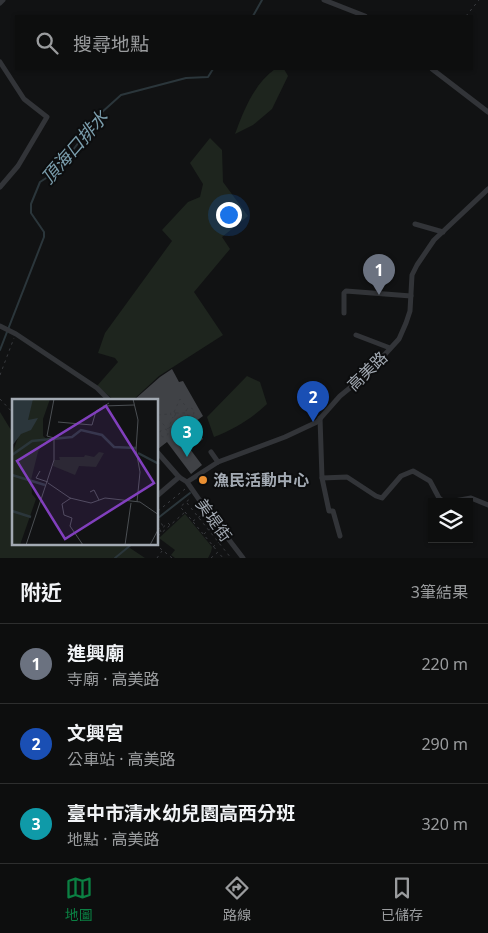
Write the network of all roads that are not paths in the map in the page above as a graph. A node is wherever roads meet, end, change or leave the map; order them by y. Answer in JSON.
{"nodes":[{"id":1,"x":3,"y":0,"type":"edge"},
{"id":2,"x":324,"y":0,"type":"edge"},
{"id":3,"x":0,"y":3,"type":"edge"},
{"id":4,"x":362,"y":15,"type":"edge"},
{"id":5,"x":0,"y":62,"type":"edge"},
{"id":6,"x":433,"y":70,"type":"edge"},
{"id":7,"x":488,"y":112,"type":"edge"},
{"id":8,"x":0,"y":187,"type":"edge"},
{"id":9,"x":488,"y":190,"type":"edge"},
{"id":10,"x":415,"y":224,"type":"dead end"},
{"id":11,"x":443,"y":232,"type":"junction"},
{"id":12,"x":410,"y":296,"type":"junction"},
{"id":13,"x":344,"y":314,"type":"dead end"},
{"id":14,"x":0,"y":326,"type":"edge"},
{"id":15,"x":356,"y":334,"type":"dead end"},
{"id":16,"x":390,"y":348,"type":"junction"},
{"id":17,"x":108,"y":399,"type":"edge"},
{"id":18,"x":320,"y":418,"type":"junction"},
{"id":19,"x":211,"y":452,"type":"dead end"},
{"id":20,"x":159,"y":454,"type":"edge"},
{"id":21,"x":218,"y":462,"type":"junction"},
{"id":22,"x":179,"y":477,"type":"junction"},
{"id":23,"x":322,"y":478,"type":"junction"},
{"id":24,"x":187,"y":485,"type":"junction"},
{"id":25,"x":159,"y":494,"type":"edge"},
{"id":26,"x":439,"y":498,"type":"edge"},
{"id":27,"x":473,"y":499,"type":"edge"},
{"id":28,"x":488,"y":504,"type":"edge"},
{"id":29,"x":340,"y":536,"type":"dead end"},
{"id":30,"x":243,"y":558,"type":"edge"}],
"edges":[{"from":1,"to":3,"type":"street"},
{"from":2,"to":4,"type":"street"},
{"from":5,"to":8,"type":"street"},
{"from":6,"to":7,"type":"street"},
{"from":9,"to":11,"type":"street","name":"高美路"},
{"from":10,"to":11,"type":"street"},
{"from":11,"to":12,"type":"street","name":"高美路"},
{"from":12,"to":13,"type":"street"},
{"from":12,"to":16,"type":"street","name":"高美路"},
{"from":14,"to":17,"type":"street"},
{"from":15,"to":16,"type":"street"},
{"from":16,"to":18,"type":"street","name":"高美路"},
{"from":18,"to":21,"type":"street","name":"高美路"},
{"from":18,"to":23,"type":"street"},
{"from":19,"to":21,"type":"street"},
{"from":20,"to":22,"type":"street"},
{"from":21,"to":24,"type":"street","name":"高美路"},
{"from":22,"to":24,"type":"street"},
{"from":22,"to":25,"type":"street"},
{"from":23,"to":26,"type":"street"},
{"from":23,"to":29,"type":"street"},
{"from":24,"to":30,"type":"street","name":"美堤街"},
{"from":27,"to":28,"type":"street"}]}
